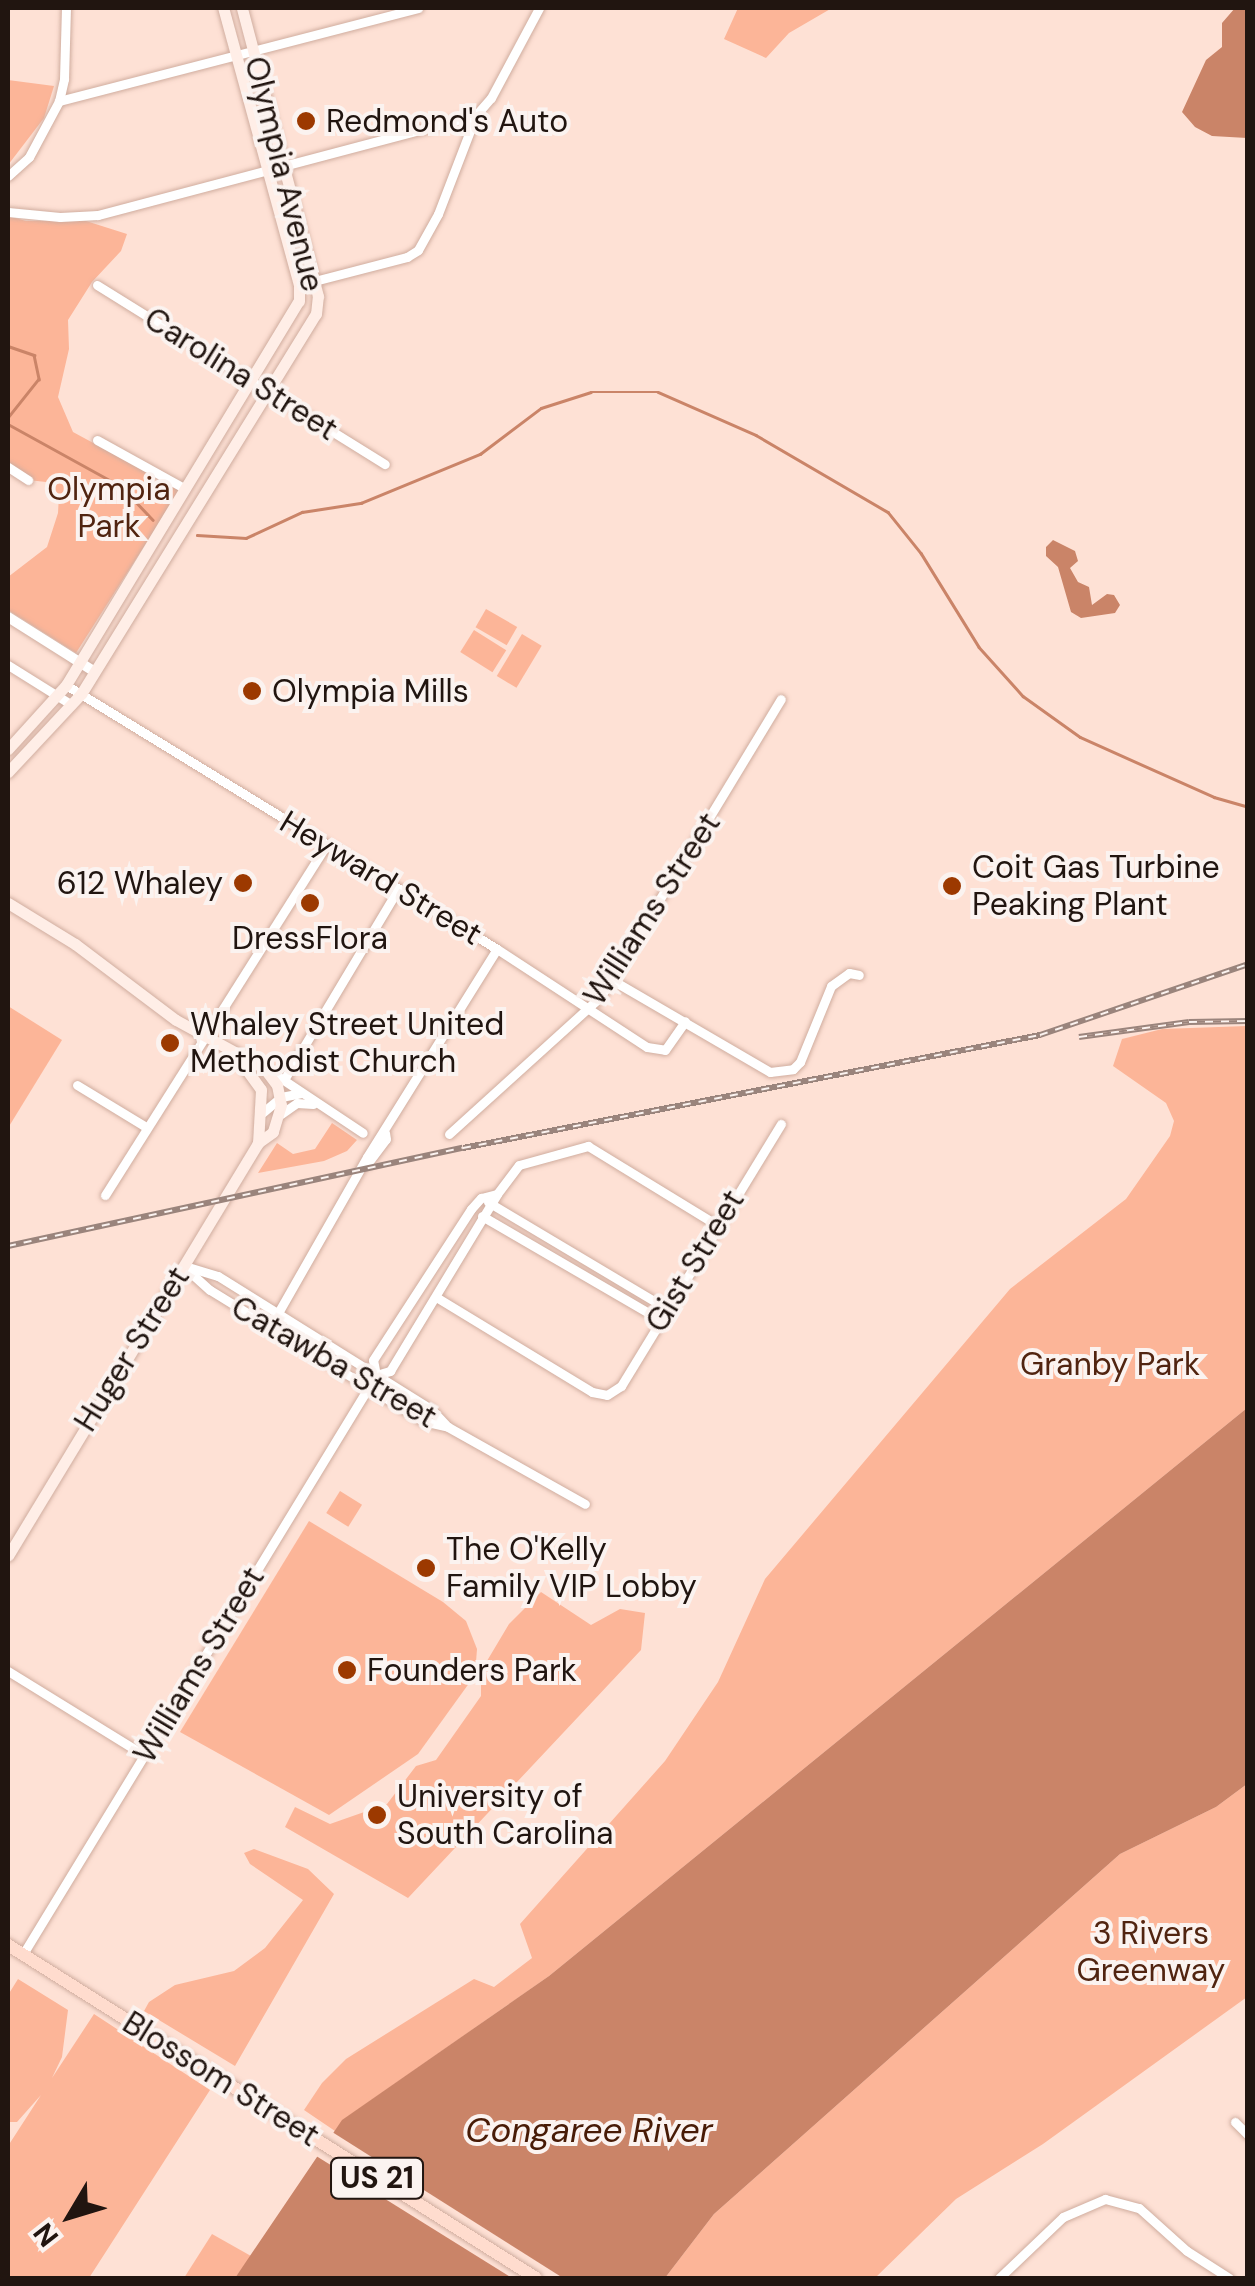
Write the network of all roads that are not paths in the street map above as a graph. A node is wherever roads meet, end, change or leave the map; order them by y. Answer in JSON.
{"nodes":[{"id":1,"x":66,"y":8,"type":"edge"},
{"id":2,"x":223,"y":8,"type":"edge"},
{"id":3,"x":242,"y":8,"type":"edge"},
{"id":4,"x":418,"y":8,"type":"edge"},
{"id":5,"x":539,"y":8,"type":"edge"},
{"id":6,"x":254,"y":52,"type":"junction"},
{"id":7,"x":236,"y":56,"type":"junction"},
{"id":8,"x":59,"y":101,"type":"junction"},
{"id":9,"x":476,"y":115,"type":"junction"},
{"id":10,"x":283,"y":168,"type":"junction"},
{"id":11,"x":266,"y":170,"type":"junction"},
{"id":12,"x":8,"y":176,"type":"edge"},
{"id":13,"x":8,"y":212,"type":"edge"},
{"id":14,"x":314,"y":282,"type":"junction"},
{"id":15,"x":97,"y":285,"type":"dead end"},
{"id":16,"x":299,"y":285,"type":"junction"},
{"id":17,"x":252,"y":380,"type":"junction"},
{"id":18,"x":268,"y":390,"type":"junction"},
{"id":19,"x":97,"y":440,"type":"dead end"},
{"id":20,"x":384,"y":464,"type":"dead end"},
{"id":21,"x":9,"y":472,"type":"edge"},
{"id":22,"x":28,"y":480,"type":"dead end"},
{"id":23,"x":184,"y":488,"type":"junction"},
{"id":24,"x":8,"y":617,"type":"edge"},
{"id":25,"x":80,"y":662,"type":"junction"},
{"id":26,"x":8,"y":665,"type":"edge"},
{"id":27,"x":95,"y":672,"type":"junction"},
{"id":28,"x":62,"y":691,"type":"junction"},
{"id":29,"x":81,"y":694,"type":"junction"},
{"id":30,"x":780,"y":699,"type":"dead end"},
{"id":31,"x":72,"y":706,"type":"junction"},
{"id":32,"x":8,"y":750,"type":"edge"},
{"id":33,"x":8,"y":772,"type":"edge"},
{"id":34,"x":326,"y":846,"type":"junction"},
{"id":35,"x":398,"y":889,"type":"junction"},
{"id":36,"x":8,"y":903,"type":"edge"},
{"id":37,"x":497,"y":949,"type":"junction"},
{"id":38,"x":860,"y":974,"type":"dead end"},
{"id":39,"x":612,"y":980,"type":"junction"},
{"id":40,"x":589,"y":1010,"type":"junction"},
{"id":41,"x":686,"y":1021,"type":"junction"},
{"id":42,"x":203,"y":1037,"type":"junction"},
{"id":43,"x":238,"y":1058,"type":"junction"},
{"id":44,"x":264,"y":1068,"type":"junction"},
{"id":45,"x":285,"y":1078,"type":"junction"},
{"id":46,"x":77,"y":1086,"type":"dead end"},
{"id":47,"x":305,"y":1094,"type":"junction"},
{"id":48,"x":281,"y":1097,"type":"junction"},
{"id":49,"x":313,"y":1104,"type":"junction"},
{"id":50,"x":262,"y":1113,"type":"junction"},
{"id":51,"x":281,"y":1114,"type":"junction"},
{"id":52,"x":781,"y":1124,"type":"dead end"},
{"id":53,"x":146,"y":1127,"type":"junction"},
{"id":54,"x":364,"y":1133,"type":"dead end"},
{"id":55,"x":449,"y":1134,"type":"dead end"},
{"id":56,"x":258,"y":1144,"type":"junction"},
{"id":57,"x":106,"y":1195,"type":"dead end"},
{"id":58,"x":494,"y":1199,"type":"junction"},
{"id":59,"x":471,"y":1209,"type":"junction"},
{"id":60,"x":484,"y":1218,"type":"junction"},
{"id":61,"x":717,"y":1225,"type":"junction"},
{"id":62,"x":183,"y":1266,"type":"junction"},
{"id":63,"x":436,"y":1297,"type":"junction"},
{"id":64,"x":666,"y":1308,"type":"junction"},
{"id":65,"x":278,"y":1313,"type":"junction"},
{"id":66,"x":659,"y":1318,"type":"junction"},
{"id":67,"x":270,"y":1326,"type":"junction"},
{"id":68,"x":376,"y":1375,"type":"junction"},
{"id":69,"x":369,"y":1388,"type":"junction"},
{"id":70,"x":448,"y":1427,"type":"junction"},
{"id":71,"x":585,"y":1504,"type":"dead end"},
{"id":72,"x":8,"y":1555,"type":"edge"},
{"id":73,"x":8,"y":1671,"type":"edge"},
{"id":74,"x":144,"y":1755,"type":"junction"},
{"id":75,"x":8,"y":1945,"type":"edge"},
{"id":76,"x":23,"y":1954,"type":"junction"},
{"id":77,"x":1235,"y":2122,"type":"dead end"},
{"id":78,"x":1248,"y":2135,"type":"edge"},
{"id":79,"x":536,"y":2278,"type":"edge"},
{"id":80,"x":999,"y":2278,"type":"edge"},
{"id":81,"x":1229,"y":2278,"type":"edge"}],
"edges":[{"from":1,"to":8,"type":"street"},
{"from":2,"to":7,"type":"main road","name":"Olympia Avenue"},
{"from":3,"to":6,"type":"main road","name":"Olympia Avenue"},
{"from":4,"to":6,"type":"street"},
{"from":5,"to":9,"type":"street"},
{"from":6,"to":7,"type":"street"},
{"from":6,"to":10,"type":"main road","name":"Olympia Avenue"},
{"from":7,"to":8,"type":"street"},
{"from":7,"to":11,"type":"main road","name":"Olympia Avenue"},
{"from":8,"to":12,"type":"street"},
{"from":9,"to":10,"type":"street"},
{"from":9,"to":14,"type":"street"},
{"from":10,"to":11,"type":"street"},
{"from":10,"to":14,"type":"main road","name":"Olympia Avenue"},
{"from":11,"to":13,"type":"street"},
{"from":11,"to":16,"type":"main road","name":"Olympia Avenue"},
{"from":14,"to":16,"type":"street"},
{"from":14,"to":18,"type":"main road","name":"Olympia Avenue"},
{"from":15,"to":17,"type":"street","name":"Carolina Street"},
{"from":16,"to":17,"type":"main road","name":"Olympia Avenue"},
{"from":17,"to":18,"type":"street","name":"Carolina Street"},
{"from":17,"to":23,"type":"main road","name":"Olympia Avenue"},
{"from":18,"to":20,"type":"street","name":"Carolina Street"},
{"from":18,"to":27,"type":"main road","name":"Olympia Avenue"},
{"from":19,"to":23,"type":"street"},
{"from":21,"to":22,"type":"street"},
{"from":23,"to":25,"type":"main road","name":"Olympia Avenue"},
{"from":24,"to":25,"type":"street"},
{"from":25,"to":27,"type":"street"},
{"from":25,"to":28,"type":"main road","name":"Olympia Avenue"},
{"from":26,"to":28,"type":"street","name":"Heyward Street"},
{"from":27,"to":29,"type":"main road","name":"Olympia Avenue"},
{"from":28,"to":29,"type":"street","name":"Heyward Street"},
{"from":28,"to":31,"type":"street","name":"Heyward Street"},
{"from":28,"to":32,"type":"main road","name":"Olympia Avenue"},
{"from":29,"to":31,"type":"main road","name":"Olympia Avenue"},
{"from":29,"to":34,"type":"street","name":"Heyward Street"},
{"from":30,"to":39,"type":"street","name":"Williams Street"},
{"from":31,"to":33,"type":"main road","name":"Olympia Avenue"},
{"from":34,"to":35,"type":"street","name":"Heyward Street"},
{"from":34,"to":42,"type":"street"},
{"from":35,"to":37,"type":"street","name":"Heyward Street"},
{"from":35,"to":45,"type":"street"},
{"from":36,"to":42,"type":"main road"},
{"from":37,"to":40,"type":"street","name":"Heyward Street"},
{"from":37,"to":65,"type":"street"},
{"from":38,"to":41,"type":"street"},
{"from":39,"to":40,"type":"street","name":"Williams Street"},
{"from":39,"to":41,"type":"street"},
{"from":40,"to":41,"type":"street","name":"Heyward Street"},
{"from":40,"to":55,"type":"street","name":"Williams Street"},
{"from":42,"to":43,"type":"main road"},
{"from":42,"to":53,"type":"street"},
{"from":43,"to":44,"type":"main road"},
{"from":43,"to":50,"type":"main road"},
{"from":44,"to":45,"type":"street"},
{"from":44,"to":48,"type":"main road"},
{"from":45,"to":47,"type":"street"},
{"from":46,"to":53,"type":"street"},
{"from":47,"to":48,"type":"street"},
{"from":47,"to":49,"type":"street"},
{"from":48,"to":50,"type":"street"},
{"from":48,"to":51,"type":"main road"},
{"from":49,"to":51,"type":"street"},
{"from":49,"to":54,"type":"street"},
{"from":50,"to":56,"type":"main road"},
{"from":51,"to":56,"type":"main road","name":"Huger Street"},
{"from":52,"to":61,"type":"street","name":"Gist Street"},
{"from":53,"to":57,"type":"street"},
{"from":56,"to":62,"type":"main road","name":"Huger Street"},
{"from":58,"to":59,"type":"street","name":"Williams Street"},
{"from":58,"to":60,"type":"street","name":"Williams Street"},
{"from":58,"to":61,"type":"street"},
{"from":58,"to":64,"type":"street"},
{"from":59,"to":60,"type":"street"},
{"from":59,"to":68,"type":"street","name":"Williams Street"},
{"from":60,"to":63,"type":"street","name":"Williams Street"},
{"from":60,"to":66,"type":"street"},
{"from":61,"to":64,"type":"street","name":"Gist Street"},
{"from":62,"to":65,"type":"street","name":"Catawba Street"},
{"from":62,"to":67,"type":"street","name":"Catawba Street"},
{"from":62,"to":72,"type":"main road","name":"Huger Street"},
{"from":63,"to":66,"type":"street","name":"Gist Street"},
{"from":63,"to":68,"type":"street","name":"Williams Street"},
{"from":64,"to":66,"type":"street","name":"Gist Street"},
{"from":65,"to":67,"type":"street"},
{"from":65,"to":68,"type":"street","name":"Catawba Street"},
{"from":67,"to":69,"type":"street","name":"Catawba Street"},
{"from":68,"to":69,"type":"street","name":"Williams Street"},
{"from":68,"to":70,"type":"street","name":"Catawba Street"},
{"from":69,"to":70,"type":"street","name":"Catawba Street"},
{"from":69,"to":74,"type":"street","name":"Williams Street"},
{"from":70,"to":71,"type":"street","name":"Catawba Street"},
{"from":73,"to":74,"type":"street"},
{"from":74,"to":76,"type":"street","name":"Williams Street"},
{"from":75,"to":76,"type":"main road","name":"Blossom Street","number":"US 21"},
{"from":76,"to":79,"type":"main road","name":"Blossom Street","number":"US 21"},
{"from":77,"to":78,"type":"street"},
{"from":80,"to":81,"type":"street"}]}
